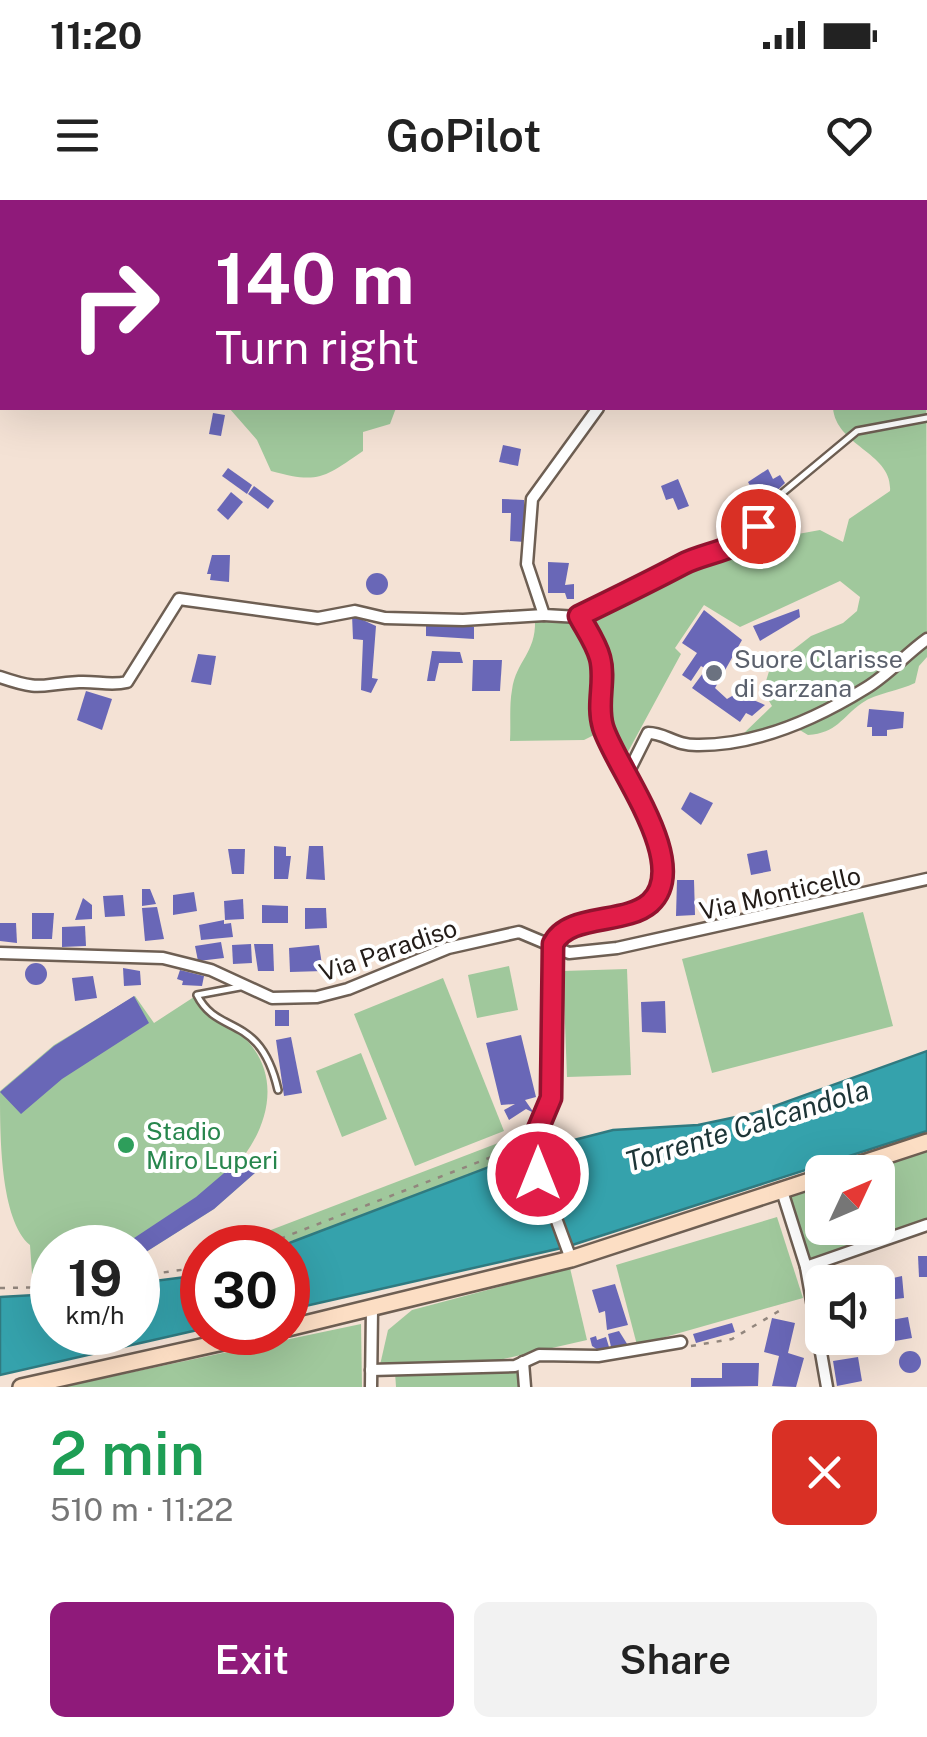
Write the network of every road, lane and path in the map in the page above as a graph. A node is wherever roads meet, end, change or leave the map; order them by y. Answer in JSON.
{"nodes":[{"id":1,"x":597,"y":410,"type":"edge"},
{"id":2,"x":927,"y":418,"type":"edge"},
{"id":3,"x":544,"y":615,"type":"junction"},
{"id":4,"x":579,"y":616,"type":"junction"},
{"id":5,"x":927,"y":640,"type":"edge"},
{"id":6,"x":0,"y":677,"type":"edge"},
{"id":7,"x":628,"y":772,"type":"junction"},
{"id":8,"x":927,"y":879,"type":"edge"},
{"id":9,"x":553,"y":944,"type":"junction"},
{"id":10,"x":0,"y":953,"type":"edge"},
{"id":11,"x":243,"y":987,"type":"junction"},
{"id":12,"x":278,"y":1090,"type":"dead end"},
{"id":13,"x":927,"y":1142,"type":"edge"},
{"id":14,"x":530,"y":1148,"type":"junction"},
{"id":15,"x":888,"y":1155,"type":"edge"},
{"id":16,"x":805,"y":1183,"type":"edge"},
{"id":17,"x":782,"y":1191,"type":"junction"},
{"id":18,"x":927,"y":1225,"type":"edge"},
{"id":19,"x":310,"y":1227,"type":"edge"},
{"id":20,"x":571,"y":1259,"type":"junction"},
{"id":21,"x":805,"y":1265,"type":"edge"},
{"id":22,"x":812,"y":1265,"type":"edge"},
{"id":23,"x":30,"y":1287,"type":"edge"},
{"id":24,"x":0,"y":1288,"type":"edge"},
{"id":25,"x":372,"y":1309,"type":"junction"},
{"id":26,"x":779,"y":1310,"type":"dead end"},
{"id":27,"x":310,"y":1323,"type":"edge"},
{"id":28,"x":680,"y":1342,"type":"joint"},
{"id":29,"x":180,"y":1352,"type":"edge"},
{"id":30,"x":821,"y":1355,"type":"edge"},
{"id":31,"x":523,"y":1362,"type":"junction"},
{"id":32,"x":371,"y":1370,"type":"junction"},
{"id":33,"x":21,"y":1387,"type":"edge"},
{"id":34,"x":371,"y":1387,"type":"edge"},
{"id":35,"x":525,"y":1387,"type":"edge"},
{"id":36,"x":826,"y":1387,"type":"edge"}],
"edges":[{"from":1,"to":3,"type":"street"},
{"from":2,"to":4,"type":"lane"},
{"from":3,"to":4,"type":"street"},
{"from":3,"to":6,"type":"street"},
{"from":4,"to":7,"type":"street"},
{"from":5,"to":7,"type":"street"},
{"from":7,"to":9,"type":"street"},
{"from":8,"to":9,"type":"street","name":"Via Monticello"},
{"from":9,"to":11,"type":"street","name":"Via Paradiso"},
{"from":9,"to":14,"type":"street"},
{"from":10,"to":11,"type":"street","name":"Via Paradiso"},
{"from":11,"to":12,"type":"lane"},
{"from":13,"to":15,"type":"street"},
{"from":14,"to":19,"type":"path"},
{"from":14,"to":20,"type":"street"},
{"from":16,"to":17,"type":"street"},
{"from":17,"to":20,"type":"street"},
{"from":17,"to":21,"type":"street"},
{"from":18,"to":22,"type":"street"},
{"from":20,"to":25,"type":"street"},
{"from":23,"to":24,"type":"path"},
{"from":25,"to":27,"type":"street"},
{"from":25,"to":32,"type":"street"},
{"from":26,"to":28,"type":"path"},
{"from":28,"to":31,"type":"street"},
{"from":29,"to":33,"type":"street"},
{"from":30,"to":36,"type":"street"},
{"from":31,"to":32,"type":"street"},
{"from":31,"to":35,"type":"street"},
{"from":32,"to":34,"type":"street"}]}
